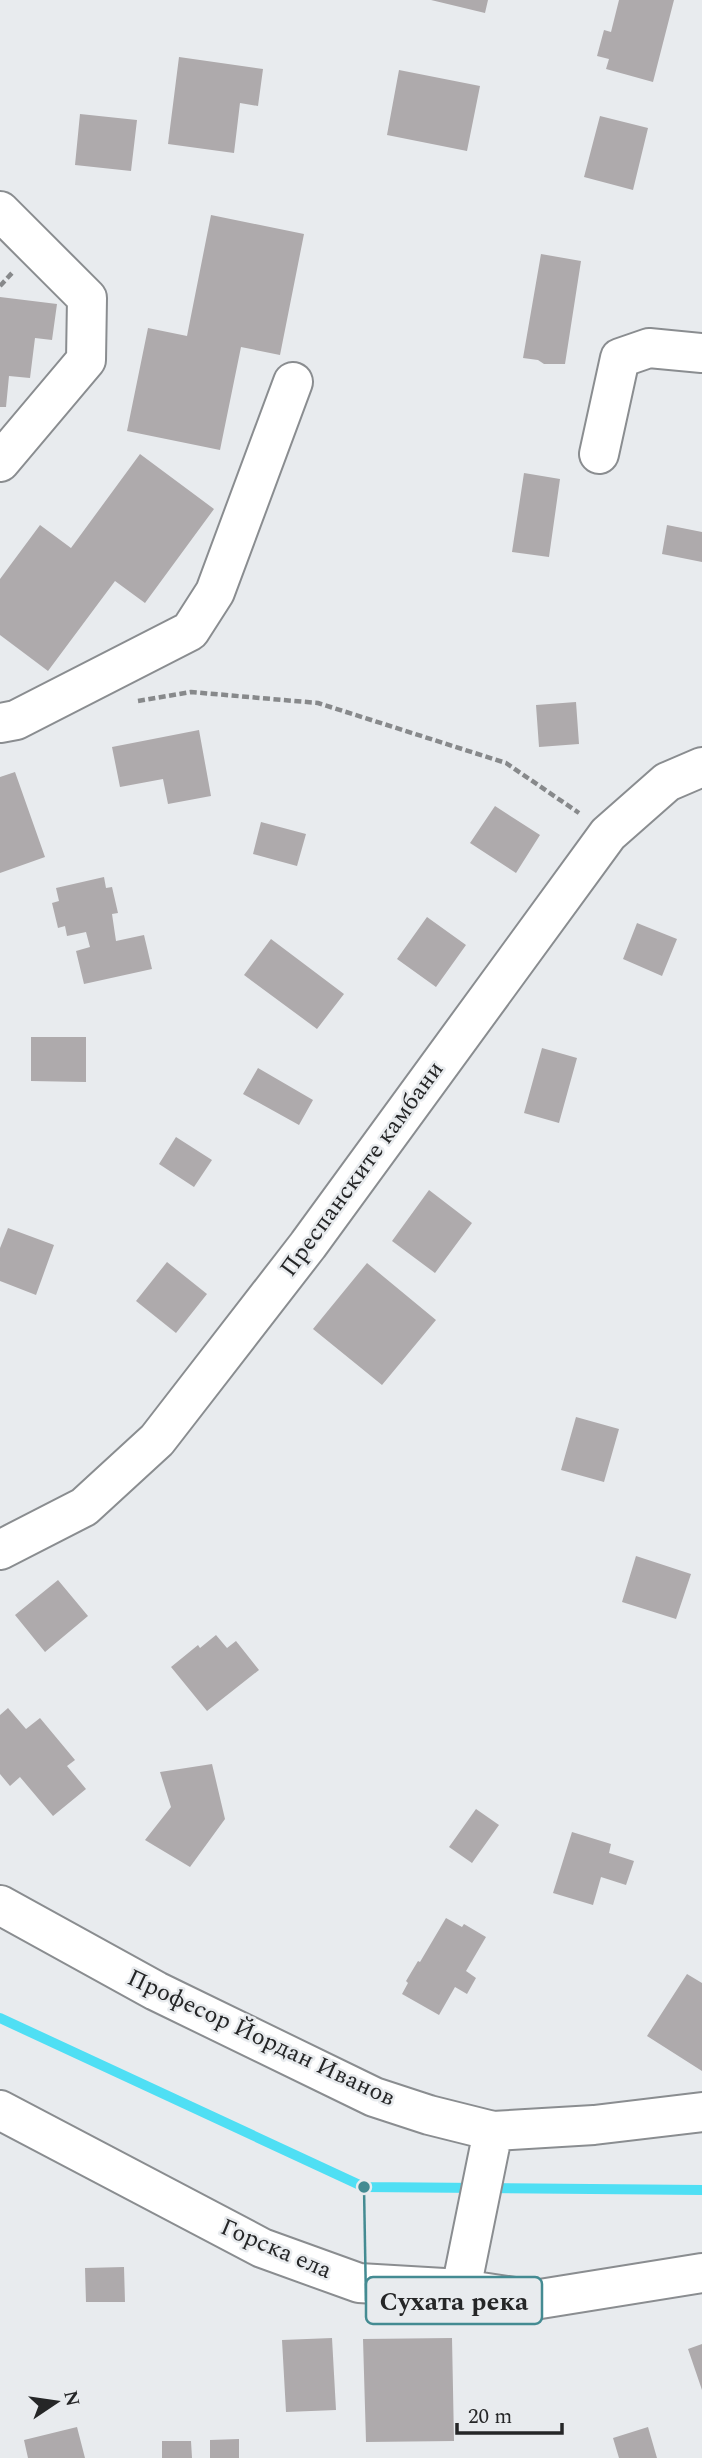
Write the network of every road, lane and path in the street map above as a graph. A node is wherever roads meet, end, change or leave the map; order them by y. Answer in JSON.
{"nodes":[{"id":1,"x":0,"y":211,"type":"edge"},
{"id":2,"x":702,"y":353,"type":"edge"},
{"id":3,"x":293,"y":382,"type":"dead end"},
{"id":4,"x":598,"y":454,"type":"dead end"},
{"id":5,"x":0,"y":463,"type":"edge"},
{"id":6,"x":137,"y":701,"type":"dead end"},
{"id":7,"x":0,"y":723,"type":"edge"},
{"id":8,"x":702,"y":767,"type":"edge"},
{"id":9,"x":608,"y":834,"type":"junction"},
{"id":10,"x":0,"y":1550,"type":"edge"},
{"id":11,"x":0,"y":1905,"type":"edge"},
{"id":12,"x":0,"y":2110,"type":"edge"},
{"id":13,"x":702,"y":2112,"type":"edge"},
{"id":14,"x":493,"y":2131,"type":"junction"},
{"id":15,"x":702,"y":2273,"type":"edge"},
{"id":16,"x":461,"y":2289,"type":"junction"}],
"edges":[{"from":1,"to":5,"type":"street"},
{"from":2,"to":4,"type":"street"},
{"from":3,"to":7,"type":"street"},
{"from":6,"to":9,"type":"path"},
{"from":8,"to":9,"type":"street","name":"Преспанските камбани"},
{"from":9,"to":10,"type":"street","name":"Преспанските камбани"},
{"from":11,"to":14,"type":"street","name":"Професор Йордан Иванов"},
{"from":12,"to":16,"type":"street","name":"Горска ела"},
{"from":13,"to":14,"type":"street","name":"Професор Йордан Иванов"},
{"from":14,"to":16,"type":"street"},
{"from":15,"to":16,"type":"street","name":"Горска ела"}]}
